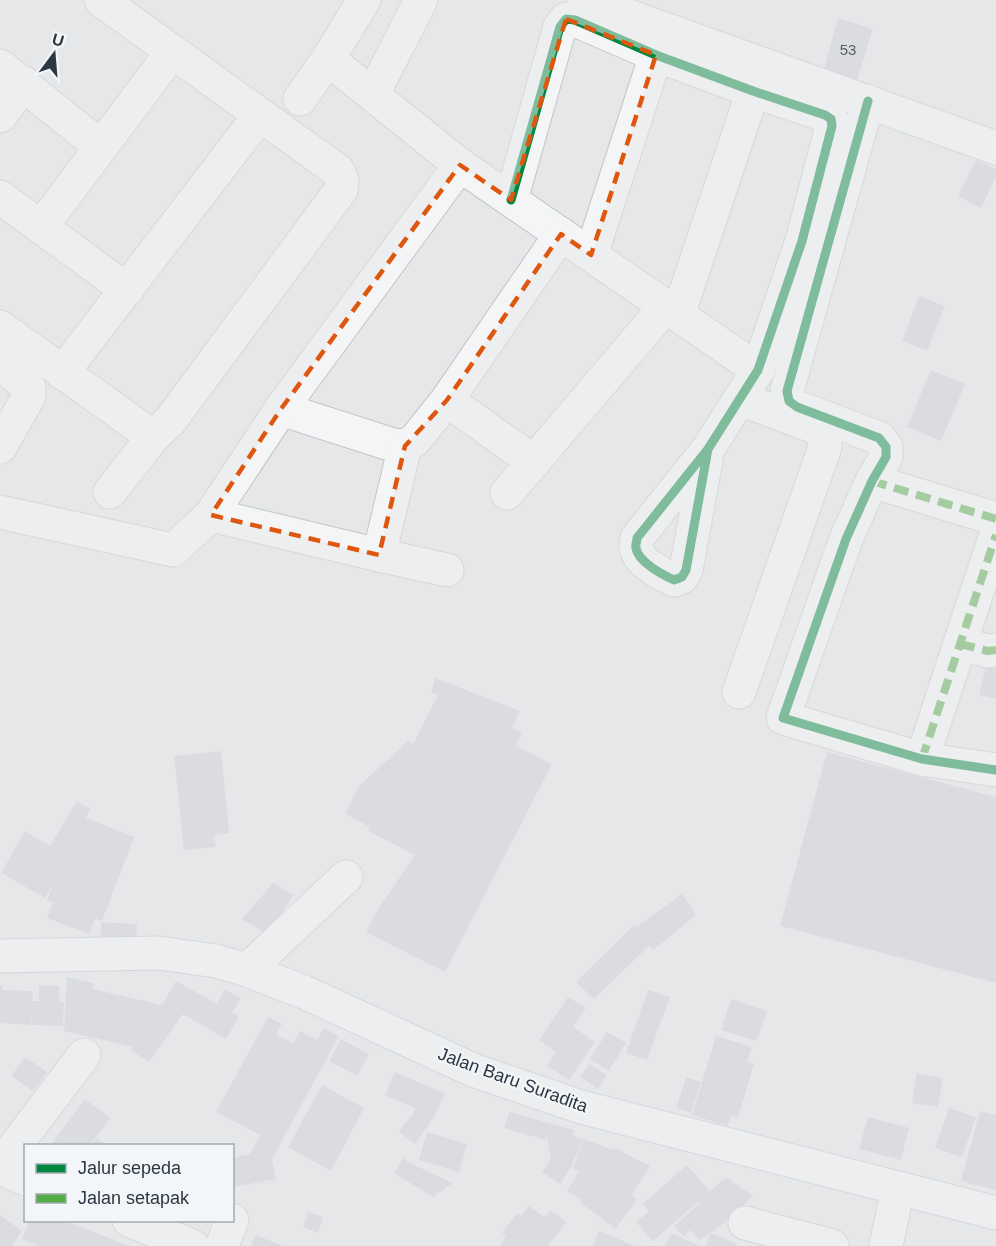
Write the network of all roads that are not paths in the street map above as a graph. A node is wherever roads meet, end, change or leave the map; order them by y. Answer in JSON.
{"nodes":[{"id":1,"x":101,"y":0,"type":"edge"},
{"id":2,"x":364,"y":0,"type":"edge"},
{"id":3,"x":421,"y":0,"type":"edge"},
{"id":4,"x":584,"y":0,"type":"edge"},
{"id":5,"x":172,"y":52,"type":"junction"},
{"id":6,"x":656,"y":56,"type":"junction"},
{"id":7,"x":328,"y":59,"type":"junction"},
{"id":8,"x":12,"y":75,"type":"edge"},
{"id":9,"x":753,"y":91,"type":"junction"},
{"id":10,"x":373,"y":94,"type":"junction"},
{"id":11,"x":300,"y":99,"type":"dead end"},
{"id":12,"x":868,"y":101,"type":"junction"},
{"id":13,"x":260,"y":115,"type":"junction"},
{"id":14,"x":0,"y":116,"type":"edge"},
{"id":15,"x":100,"y":147,"type":"junction"},
{"id":16,"x":996,"y":148,"type":"edge"},
{"id":17,"x":460,"y":165,"type":"junction"},
{"id":18,"x":0,"y":196,"type":"edge"},
{"id":19,"x":511,"y":200,"type":"junction"},
{"id":20,"x":42,"y":226,"type":"junction"},
{"id":21,"x":561,"y":234,"type":"junction"},
{"id":22,"x":591,"y":255,"type":"junction"},
{"id":23,"x":127,"y":290,"type":"junction"},
{"id":24,"x":672,"y":310,"type":"junction"},
{"id":25,"x":0,"y":327,"type":"edge"},
{"id":26,"x":0,"y":363,"type":"edge"},
{"id":27,"x":758,"y":370,"type":"junction"},
{"id":28,"x":62,"y":373,"type":"junction"},
{"id":29,"x":740,"y":399,"type":"junction"},
{"id":30,"x":447,"y":400,"type":"junction"},
{"id":31,"x":281,"y":409,"type":"junction"},
{"id":32,"x":153,"y":437,"type":"junction"},
{"id":33,"x":405,"y":446,"type":"junction"},
{"id":34,"x":0,"y":447,"type":"edge"},
{"id":35,"x":708,"y":449,"type":"dead end"},
{"id":36,"x":534,"y":462,"type":"junction"},
{"id":37,"x":872,"y":481,"type":"junction"},
{"id":38,"x":110,"y":492,"type":"dead end"},
{"id":39,"x":507,"y":494,"type":"dead end"},
{"id":40,"x":0,"y":512,"type":"edge"},
{"id":41,"x":210,"y":515,"type":"junction"},
{"id":42,"x":996,"y":519,"type":"edge"},
{"id":43,"x":996,"y":535,"type":"edge"},
{"id":44,"x":379,"y":555,"type":"junction"},
{"id":45,"x":447,"y":570,"type":"dead end"},
{"id":46,"x":960,"y":644,"type":"junction"},
{"id":47,"x":996,"y":650,"type":"edge"},
{"id":48,"x":739,"y":692,"type":"dead end"},
{"id":49,"x":922,"y":759,"type":"junction"},
{"id":50,"x":996,"y":770,"type":"edge"},
{"id":51,"x":346,"y":877,"type":"dead end"},
{"id":52,"x":0,"y":956,"type":"edge"},
{"id":53,"x":247,"y":970,"type":"junction"},
{"id":54,"x":84,"y":1055,"type":"dead end"},
{"id":55,"x":11,"y":1129,"type":"edge"},
{"id":56,"x":0,"y":1167,"type":"edge"},
{"id":57,"x":24,"y":1178,"type":"edge"},
{"id":58,"x":898,"y":1188,"type":"junction"},
{"id":59,"x":996,"y":1213,"type":"edge"},
{"id":60,"x":132,"y":1222,"type":"edge"},
{"id":61,"x":231,"y":1222,"type":"edge"},
{"id":62,"x":745,"y":1223,"type":"dead end"},
{"id":63,"x":192,"y":1246,"type":"edge"},
{"id":64,"x":222,"y":1246,"type":"edge"},
{"id":65,"x":832,"y":1246,"type":"edge"},
{"id":66,"x":886,"y":1246,"type":"edge"}],
"edges":[{"from":1,"to":5,"type":"street"},
{"from":2,"to":7,"type":"street"},
{"from":3,"to":10,"type":"street"},
{"from":4,"to":12,"type":"street"},
{"from":5,"to":13,"type":"street"},
{"from":5,"to":15,"type":"street"},
{"from":6,"to":9,"type":"street"},
{"from":6,"to":19,"type":"street"},
{"from":6,"to":22,"type":"street"},
{"from":7,"to":10,"type":"street"},
{"from":7,"to":11,"type":"street"},
{"from":8,"to":14,"type":"street"},
{"from":8,"to":15,"type":"street"},
{"from":9,"to":24,"type":"street"},
{"from":9,"to":27,"type":"street"},
{"from":10,"to":17,"type":"street"},
{"from":12,"to":16,"type":"street"},
{"from":12,"to":37,"type":"street"},
{"from":13,"to":23,"type":"street"},
{"from":13,"to":32,"type":"street"},
{"from":15,"to":20,"type":"street"},
{"from":17,"to":19,"type":"street"},
{"from":17,"to":31,"type":"street"},
{"from":18,"to":20,"type":"street"},
{"from":19,"to":21,"type":"street"},
{"from":20,"to":23,"type":"street"},
{"from":21,"to":22,"type":"street"},
{"from":21,"to":30,"type":"street"},
{"from":22,"to":24,"type":"street"},
{"from":23,"to":28,"type":"street"},
{"from":24,"to":27,"type":"street"},
{"from":24,"to":36,"type":"street"},
{"from":25,"to":28,"type":"street"},
{"from":26,"to":34,"type":"street"},
{"from":27,"to":29,"type":"street"},
{"from":28,"to":32,"type":"street"},
{"from":29,"to":35,"type":"street"},
{"from":29,"to":48,"type":"street"},
{"from":30,"to":33,"type":"street"},
{"from":30,"to":36,"type":"street"},
{"from":31,"to":33,"type":"street"},
{"from":31,"to":41,"type":"street"},
{"from":32,"to":38,"type":"street"},
{"from":33,"to":44,"type":"street"},
{"from":36,"to":39,"type":"street"},
{"from":37,"to":42,"type":"street"},
{"from":37,"to":49,"type":"street"},
{"from":40,"to":41,"type":"street"},
{"from":41,"to":44,"type":"street"},
{"from":43,"to":46,"type":"street"},
{"from":44,"to":45,"type":"street"},
{"from":46,"to":47,"type":"street"},
{"from":46,"to":49,"type":"street"},
{"from":49,"to":50,"type":"street"},
{"from":51,"to":53,"type":"street"},
{"from":52,"to":53,"type":"main road","name":"Jalan Baru Suradita"},
{"from":53,"to":58,"type":"main road","name":"Jalan Baru Suradita"},
{"from":54,"to":55,"type":"street"},
{"from":55,"to":56,"type":"street"},
{"from":56,"to":57,"type":"street"},
{"from":58,"to":59,"type":"main road","name":"Jalan Baru Suradita"},
{"from":58,"to":66,"type":"street"},
{"from":60,"to":63,"type":"street"},
{"from":61,"to":64,"type":"street"},
{"from":62,"to":65,"type":"street"}]}
